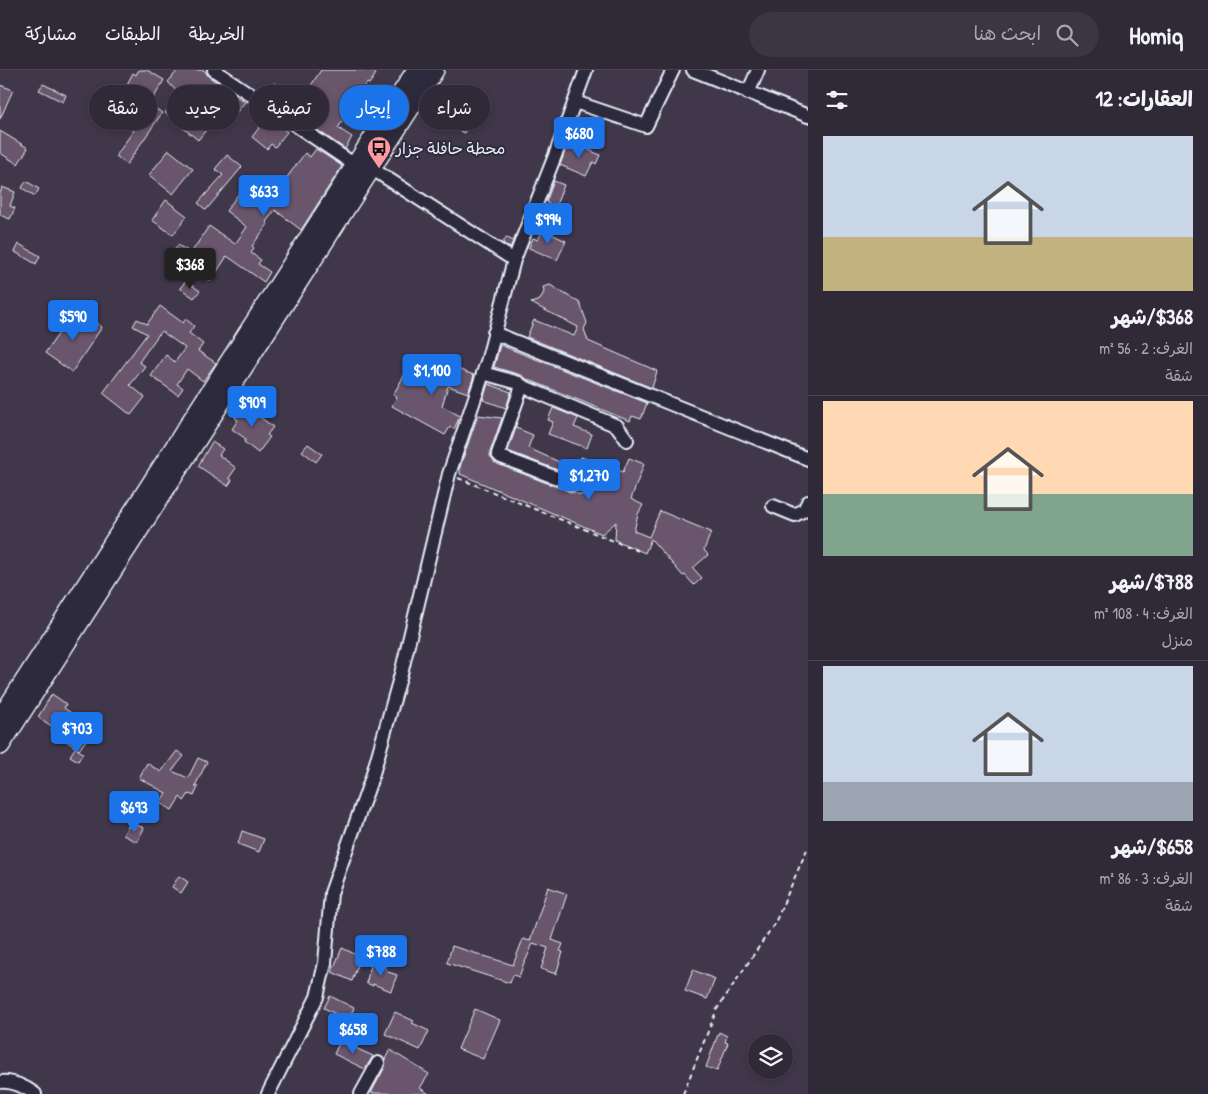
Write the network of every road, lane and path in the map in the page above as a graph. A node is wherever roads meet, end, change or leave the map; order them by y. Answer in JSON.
{"nodes":[{"id":1,"x":214,"y":70,"type":"edge"},
{"id":2,"x":416,"y":70,"type":"edge"},
{"id":3,"x":434,"y":70,"type":"edge"},
{"id":4,"x":586,"y":70,"type":"edge"},
{"id":5,"x":673,"y":70,"type":"edge"},
{"id":6,"x":693,"y":70,"type":"edge"},
{"id":7,"x":758,"y":70,"type":"edge"},
{"id":8,"x":748,"y":92,"type":"junction"},
{"id":9,"x":575,"y":102,"type":"junction"},
{"id":10,"x":807,"y":114,"type":"edge"},
{"id":11,"x":363,"y":167,"type":"junction"},
{"id":12,"x":514,"y":260,"type":"junction"},
{"id":13,"x":494,"y":333,"type":"junction"},
{"id":14,"x":483,"y":373,"type":"junction"},
{"id":15,"x":522,"y":386,"type":"junction"},
{"id":16,"x":627,"y":440,"type":"dead end"},
{"id":17,"x":808,"y":459,"type":"edge"},
{"id":18,"x":449,"y":474,"type":"junction"},
{"id":19,"x":573,"y":484,"type":"dead end"},
{"id":20,"x":808,"y":502,"type":"edge"},
{"id":21,"x":773,"y":506,"type":"dead end"},
{"id":22,"x":641,"y":552,"type":"dead end"},
{"id":23,"x":6,"y":699,"type":"edge"},
{"id":24,"x":0,"y":720,"type":"edge"},
{"id":25,"x":0,"y":745,"type":"edge"},
{"id":26,"x":808,"y":847,"type":"edge"},
{"id":27,"x":378,"y":1063,"type":"dead end"},
{"id":28,"x":0,"y":1082,"type":"edge"},
{"id":29,"x":35,"y":1094,"type":"edge"},
{"id":30,"x":268,"y":1094,"type":"edge"},
{"id":31,"x":361,"y":1094,"type":"edge"},
{"id":32,"x":683,"y":1094,"type":"edge"}],
"edges":[{"from":1,"to":11,"type":"street"},
{"from":2,"to":11,"type":"highway"},
{"from":3,"to":11,"type":"highway"},
{"from":4,"to":9,"type":"street"},
{"from":5,"to":9,"type":"street"},
{"from":6,"to":8,"type":"street"},
{"from":7,"to":8,"type":"street"},
{"from":8,"to":10,"type":"street"},
{"from":9,"to":12,"type":"street"},
{"from":11,"to":12,"type":"street"},
{"from":11,"to":23,"type":"highway"},
{"from":11,"to":25,"type":"highway"},
{"from":12,"to":13,"type":"street"},
{"from":13,"to":14,"type":"street"},
{"from":13,"to":17,"type":"street"},
{"from":14,"to":15,"type":"street"},
{"from":14,"to":18,"type":"street"},
{"from":15,"to":16,"type":"street"},
{"from":15,"to":19,"type":"street"},
{"from":18,"to":22,"type":"path"},
{"from":18,"to":30,"type":"street"},
{"from":20,"to":21,"type":"street"},
{"from":23,"to":24,"type":"highway"},
{"from":26,"to":32,"type":"path"},
{"from":27,"to":31,"type":"street"},
{"from":28,"to":29,"type":"street"}]}
